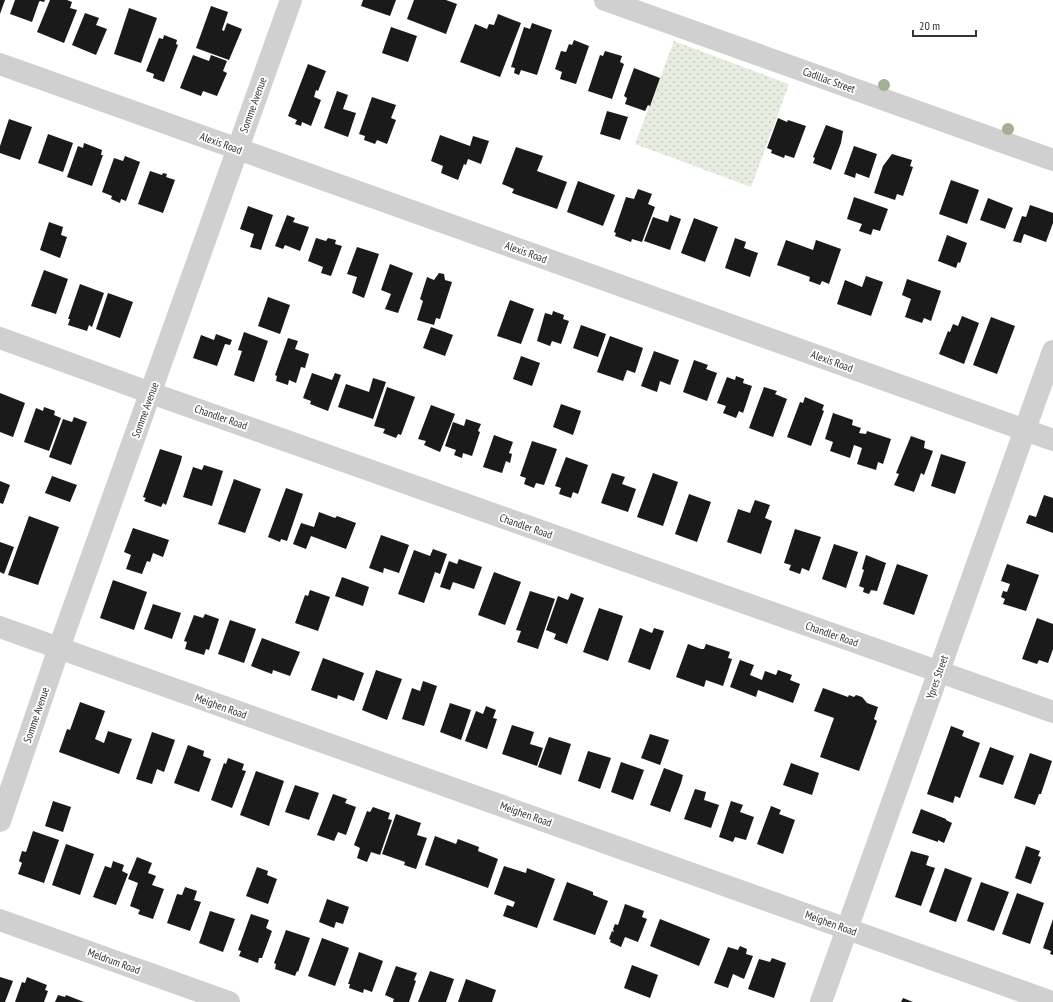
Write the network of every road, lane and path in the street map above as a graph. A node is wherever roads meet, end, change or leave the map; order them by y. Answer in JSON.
{"nodes":[{"id":1,"x":291,"y":0,"type":"edge"},
{"id":2,"x":606,"y":0,"type":"edge"},
{"id":3,"x":0,"y":64,"type":"edge"},
{"id":4,"x":238,"y":149,"type":"junction"},
{"id":5,"x":1053,"y":160,"type":"edge"},
{"id":6,"x":0,"y":338,"type":"edge"},
{"id":7,"x":1053,"y":351,"type":"edge"},
{"id":8,"x":151,"y":393,"type":"junction"},
{"id":9,"x":1025,"y":430,"type":"junction"},
{"id":10,"x":1053,"y":440,"type":"edge"},
{"id":11,"x":0,"y":627,"type":"edge"},
{"id":12,"x":59,"y":648,"type":"junction"},
{"id":13,"x":939,"y":672,"type":"junction"},
{"id":14,"x":1053,"y":712,"type":"edge"},
{"id":15,"x":0,"y":821,"type":"edge"},
{"id":16,"x":0,"y":920,"type":"edge"},
{"id":17,"x":847,"y":929,"type":"junction"},
{"id":18,"x":229,"y":1002,"type":"edge"},
{"id":19,"x":821,"y":1002,"type":"edge"},
{"id":20,"x":1052,"y":1002,"type":"edge"}],
"edges":[{"from":1,"to":4,"type":"street","name":"Somme Avenue"},
{"from":2,"to":5,"type":"street","name":"Cadillac Street"},
{"from":3,"to":4,"type":"street","name":"Alexis Road"},
{"from":4,"to":8,"type":"street","name":"Somme Avenue"},
{"from":4,"to":9,"type":"street","name":"Alexis Road"},
{"from":6,"to":8,"type":"street","name":"Chandler Road"},
{"from":7,"to":9,"type":"street","name":"Ypres Street"},
{"from":8,"to":12,"type":"street","name":"Somme Avenue"},
{"from":8,"to":13,"type":"street","name":"Chandler Road"},
{"from":9,"to":10,"type":"street","name":"Alexis Road"},
{"from":9,"to":13,"type":"street","name":"Ypres Street"},
{"from":11,"to":12,"type":"street","name":"Meighen Road"},
{"from":12,"to":15,"type":"street","name":"Somme Avenue"},
{"from":12,"to":17,"type":"street","name":"Meighen Road"},
{"from":13,"to":14,"type":"street","name":"Chandler Road"},
{"from":13,"to":17,"type":"street","name":"Ypres Street"},
{"from":16,"to":18,"type":"street","name":"Meldrum Road"},
{"from":17,"to":19,"type":"street","name":"Ypres Street"},
{"from":17,"to":20,"type":"street","name":"Meighen Road"}]}
